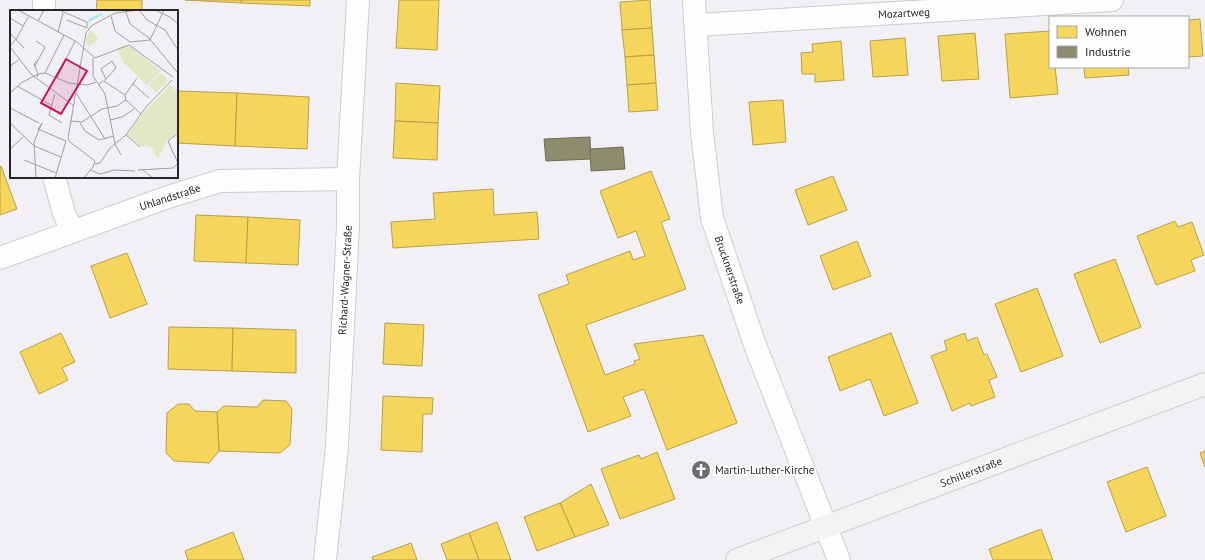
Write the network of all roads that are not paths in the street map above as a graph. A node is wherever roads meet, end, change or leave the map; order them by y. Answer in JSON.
{"nodes":[{"id":1,"x":358,"y":0,"type":"edge"},
{"id":2,"x":694,"y":0,"type":"edge"},
{"id":3,"x":1112,"y":0,"type":"edge"},
{"id":4,"x":696,"y":25,"type":"junction"},
{"id":5,"x":54,"y":178,"type":"edge"},
{"id":6,"x":348,"y":179,"type":"junction"},
{"id":7,"x":72,"y":231,"type":"junction"},
{"id":8,"x":0,"y":258,"type":"edge"},
{"id":9,"x":1205,"y":384,"type":"edge"},
{"id":10,"x":825,"y":526,"type":"junction"},
{"id":11,"x":325,"y":560,"type":"edge"},
{"id":12,"x":737,"y":560,"type":"edge"},
{"id":13,"x":839,"y":560,"type":"edge"}],
"edges":[{"from":1,"to":6,"type":"street","name":"Richard-Wagner-Straße"},
{"from":2,"to":4,"type":"street","name":"Brucknerstraße"},
{"from":3,"to":4,"type":"street","name":"Mozartweg"},
{"from":4,"to":10,"type":"street","name":"Brucknerstraße"},
{"from":5,"to":7,"type":"street"},
{"from":6,"to":7,"type":"street","name":"Uhlandstraße"},
{"from":6,"to":11,"type":"street","name":"Richard-Wagner-Straße"},
{"from":7,"to":8,"type":"street","name":"Uhlandstraße"},
{"from":9,"to":10,"type":"main road","name":"Schillerstraße"},
{"from":10,"to":12,"type":"main road","name":"Schillerstraße"},
{"from":10,"to":13,"type":"street","name":"Brucknerstraße"}]}
